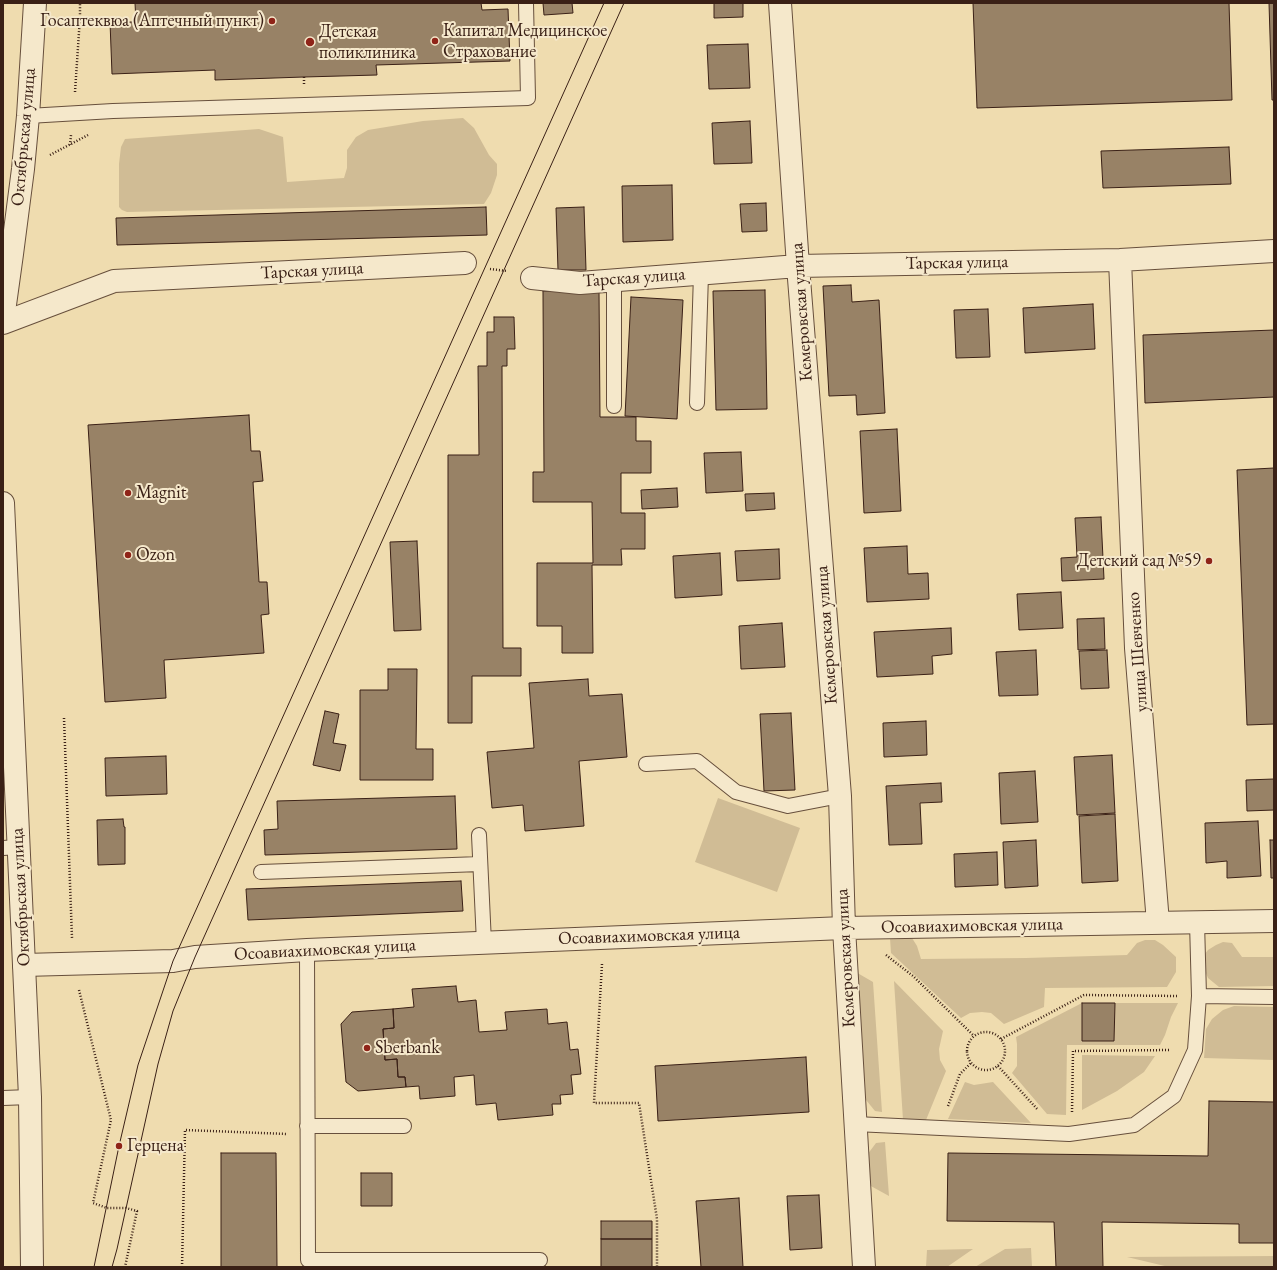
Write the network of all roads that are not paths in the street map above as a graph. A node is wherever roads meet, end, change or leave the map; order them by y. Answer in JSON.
{"nodes":[{"id":1,"x":35,"y":3,"type":"edge"},
{"id":2,"x":526,"y":3,"type":"edge"},
{"id":3,"x":780,"y":3,"type":"edge"},
{"id":4,"x":28,"y":116,"type":"junction"},
{"id":5,"x":1274,"y":251,"type":"edge"},
{"id":6,"x":1120,"y":260,"type":"junction"},
{"id":7,"x":464,"y":263,"type":"road end"},
{"id":8,"x":798,"y":266,"type":"junction"},
{"id":9,"x":701,"y":274,"type":"junction"},
{"id":10,"x":532,"y":278,"type":"road end"},
{"id":11,"x":614,"y":280,"type":"junction"},
{"id":12,"x":3,"y":319,"type":"edge"},
{"id":13,"x":3,"y":323,"type":"edge"},
{"id":14,"x":697,"y":403,"type":"dead end"},
{"id":15,"x":614,"y":406,"type":"dead end"},
{"id":16,"x":3,"y":504,"type":"edge"},
{"id":17,"x":646,"y":764,"type":"dead end"},
{"id":18,"x":840,"y":796,"type":"junction"},
{"id":19,"x":479,"y":835,"type":"dead end"},
{"id":20,"x":11,"y":847,"type":"edge"},
{"id":21,"x":480,"y":864,"type":"junction"},
{"id":22,"x":261,"y":872,"type":"dead end"},
{"id":23,"x":1274,"y":921,"type":"edge"},
{"id":24,"x":1197,"y":922,"type":"junction"},
{"id":25,"x":1158,"y":923,"type":"junction"},
{"id":26,"x":844,"y":928,"type":"junction"},
{"id":27,"x":484,"y":943,"type":"junction"},
{"id":28,"x":306,"y":950,"type":"junction"},
{"id":29,"x":24,"y":965,"type":"junction"},
{"id":30,"x":1199,"y":996,"type":"junction"},
{"id":31,"x":1274,"y":997,"type":"edge"},
{"id":32,"x":30,"y":1097,"type":"junction"},
{"id":33,"x":3,"y":1098,"type":"edge"},
{"id":34,"x":855,"y":1124,"type":"junction"},
{"id":35,"x":404,"y":1126,"type":"dead end"},
{"id":36,"x":307,"y":1131,"type":"junction"},
{"id":37,"x":540,"y":1260,"type":"dead end"},
{"id":38,"x":32,"y":1267,"type":"edge"},
{"id":39,"x":864,"y":1267,"type":"edge"}],
"edges":[{"from":1,"to":4,"type":"street","name":"Октябрьская улица"},
{"from":2,"to":4,"type":"lane"},
{"from":3,"to":8,"type":"street","name":"Кемеровская улица"},
{"from":4,"to":12,"type":"street","name":"Октябрьская улица"},
{"from":5,"to":6,"type":"street","name":"Тарская улица"},
{"from":6,"to":8,"type":"street","name":"Тарская улица"},
{"from":6,"to":25,"type":"street","name":"улица Шевченко"},
{"from":7,"to":13,"type":"street","name":"Тарская улица"},
{"from":8,"to":9,"type":"street","name":"Тарская улица"},
{"from":8,"to":18,"type":"street","name":"Кемеровская улица"},
{"from":9,"to":11,"type":"street","name":"Тарская улица"},
{"from":9,"to":14,"type":"lane"},
{"from":10,"to":11,"type":"street","name":"Тарская улица"},
{"from":11,"to":15,"type":"lane"},
{"from":16,"to":20,"type":"street","name":"Октябрьская улица"},
{"from":17,"to":18,"type":"lane"},
{"from":18,"to":26,"type":"street","name":"Кемеровская улица"},
{"from":19,"to":21,"type":"lane"},
{"from":20,"to":29,"type":"street","name":"Октябрьская улица"},
{"from":21,"to":22,"type":"lane"},
{"from":21,"to":27,"type":"lane"},
{"from":23,"to":24,"type":"street","name":"Осоавиахимовская улица"},
{"from":24,"to":25,"type":"street","name":"Осоавиахимовская улица"},
{"from":24,"to":30,"type":"lane"},
{"from":25,"to":26,"type":"street","name":"Осоавиахимовская улица"},
{"from":26,"to":27,"type":"street","name":"Осоавиахимовская улица"},
{"from":26,"to":34,"type":"street","name":"Кемеровская улица"},
{"from":27,"to":28,"type":"street","name":"Осоавиахимовская улица"},
{"from":28,"to":29,"type":"street","name":"Осоавиахимовская улица"},
{"from":28,"to":36,"type":"lane"},
{"from":29,"to":32,"type":"street","name":"Октябрьская улица"},
{"from":30,"to":31,"type":"lane"},
{"from":30,"to":34,"type":"lane"},
{"from":32,"to":33,"type":"lane"},
{"from":32,"to":38,"type":"street","name":"Октябрьская улица"},
{"from":34,"to":39,"type":"street","name":"Кемеровская улица"},
{"from":35,"to":36,"type":"lane"},
{"from":36,"to":37,"type":"lane"}]}
